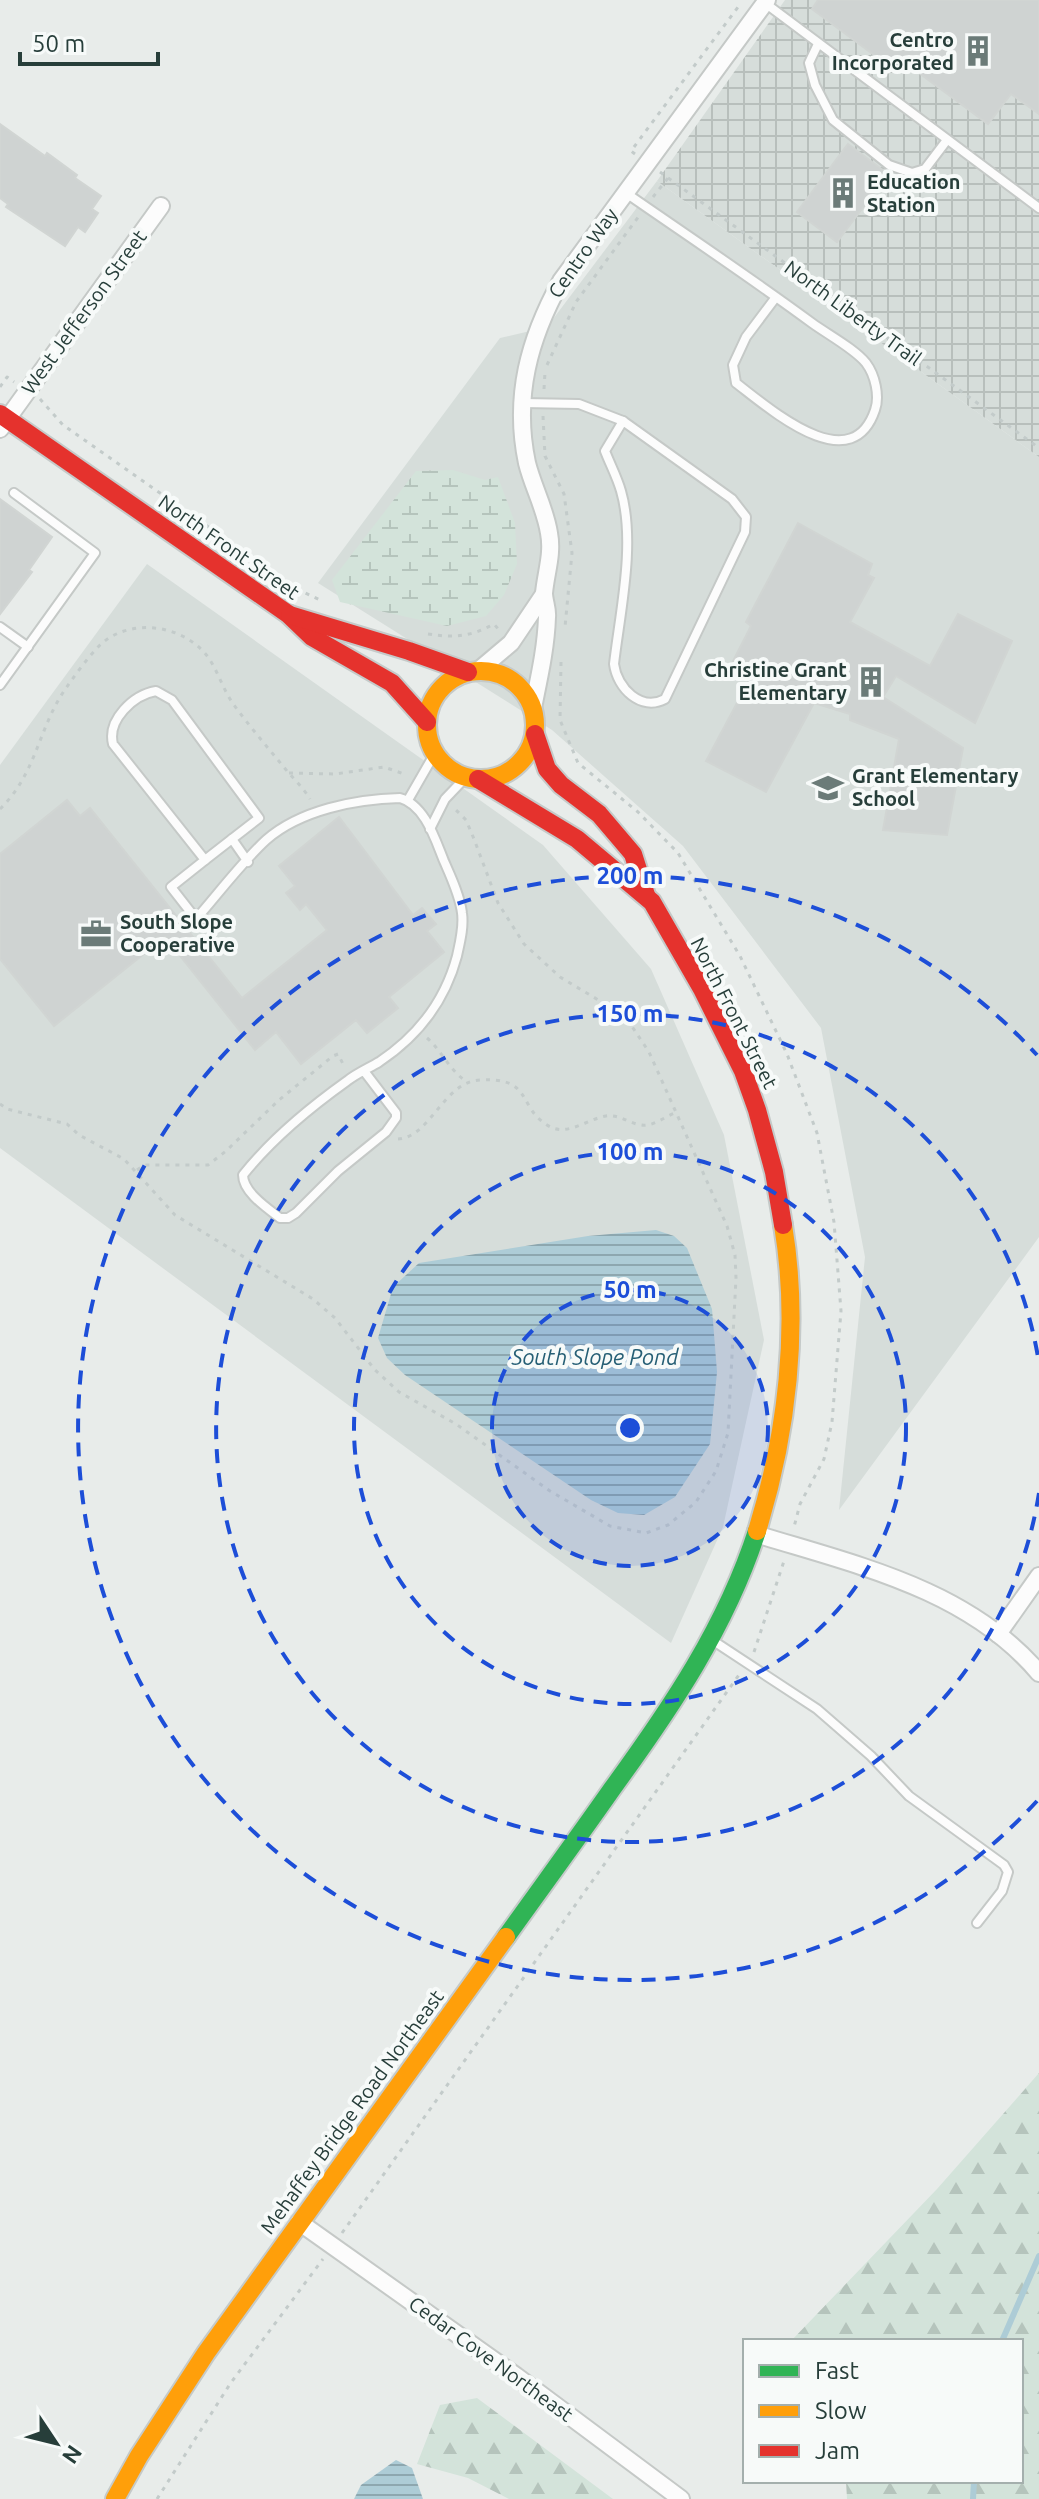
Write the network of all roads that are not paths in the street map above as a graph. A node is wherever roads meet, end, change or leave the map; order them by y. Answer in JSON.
{"nodes":[{"id":1,"x":766,"y":2,"type":"edge"},
{"id":2,"x":818,"y":44,"type":"junction"},
{"id":3,"x":947,"y":140,"type":"junction"},
{"id":4,"x":625,"y":193,"type":"junction"},
{"id":5,"x":161,"y":206,"type":"dead end"},
{"id":6,"x":1039,"y":208,"type":"edge"},
{"id":7,"x":776,"y":297,"type":"junction"},
{"id":8,"x":522,"y":403,"type":"junction"},
{"id":9,"x":3,"y":420,"type":"edge"},
{"id":10,"x":623,"y":421,"type":"junction"},
{"id":11,"x":14,"y":493,"type":"dead end"},
{"id":12,"x":544,"y":594,"type":"junction"},
{"id":13,"x":288,"y":614,"type":"junction"},
{"id":14,"x":0,"y":627,"type":"edge"},
{"id":15,"x":28,"y":647,"type":"junction"},
{"id":16,"x":473,"y":671,"type":"junction"},
{"id":17,"x":0,"y":685,"type":"edge"},
{"id":18,"x":533,"y":708,"type":"junction"},
{"id":19,"x":427,"y":722,"type":"junction"},
{"id":20,"x":535,"y":734,"type":"junction"},
{"id":21,"x":435,"y":753,"type":"junction"},
{"id":22,"x":472,"y":777,"type":"junction"},
{"id":23,"x":408,"y":800,"type":"junction"},
{"id":24,"x":430,"y":829,"type":"junction"},
{"id":25,"x":232,"y":839,"type":"junction"},
{"id":26,"x":205,"y":860,"type":"junction"},
{"id":27,"x":248,"y":862,"type":"junction"},
{"id":28,"x":646,"y":895,"type":"junction"},
{"id":29,"x":364,"y":1071,"type":"junction"},
{"id":30,"x":756,"y":1534,"type":"junction"},
{"id":31,"x":1039,"y":1576,"type":"edge"},
{"id":32,"x":998,"y":1634,"type":"junction"},
{"id":33,"x":711,"y":1639,"type":"junction"},
{"id":34,"x":1039,"y":1673,"type":"edge"},
{"id":35,"x":636,"y":1757,"type":"joint"},
{"id":36,"x":977,"y":1923,"type":"dead end"},
{"id":37,"x":299,"y":2222,"type":"junction"},
{"id":38,"x":115,"y":2499,"type":"edge"},
{"id":39,"x":681,"y":2499,"type":"edge"}],
"edges":[{"from":1,"to":2,"type":"lane"},
{"from":1,"to":4,"type":"street","name":"Centro Way"},
{"from":2,"to":3,"type":"lane"},
{"from":2,"to":3,"type":"lane"},
{"from":3,"to":6,"type":"lane"},
{"from":4,"to":7,"type":"lane"},
{"from":4,"to":8,"type":"street","name":"Centro Way"},
{"from":5,"to":9,"type":"street","name":"West Jefferson Street"},
{"from":7,"to":7,"type":"lane"},
{"from":8,"to":10,"type":"lane"},
{"from":8,"to":12,"type":"street","name":"Centro Way"},
{"from":9,"to":13,"type":"main road","name":"North Front Street"},
{"from":10,"to":10,"type":"lane"},
{"from":11,"to":15,"type":"lane"},
{"from":12,"to":16,"type":"street","name":"Centro Way"},
{"from":12,"to":18,"type":"street","name":"Centro Way"},
{"from":13,"to":16,"type":"main road"},
{"from":13,"to":19,"type":"main road","name":"North Front Street"},
{"from":14,"to":15,"type":"lane"},
{"from":15,"to":17,"type":"lane"},
{"from":16,"to":18,"type":"main road"},
{"from":16,"to":19,"type":"main road"},
{"from":18,"to":20,"type":"main road"},
{"from":19,"to":21,"type":"main road"},
{"from":20,"to":22,"type":"main road"},
{"from":20,"to":28,"type":"main road"},
{"from":21,"to":22,"type":"main road"},
{"from":21,"to":23,"type":"lane"},
{"from":22,"to":24,"type":"lane"},
{"from":22,"to":28,"type":"main road","name":"North Front Street"},
{"from":23,"to":24,"type":"lane"},
{"from":23,"to":27,"type":"lane"},
{"from":24,"to":29,"type":"lane"},
{"from":25,"to":26,"type":"lane"},
{"from":25,"to":26,"type":"lane"},
{"from":25,"to":27,"type":"lane"},
{"from":26,"to":27,"type":"lane"},
{"from":28,"to":30,"type":"main road","name":"North Front Street"},
{"from":29,"to":29,"type":"lane"},
{"from":30,"to":32,"type":"street"},
{"from":30,"to":33,"type":"main road","name":"North Front Street"},
{"from":31,"to":32,"type":"street"},
{"from":32,"to":34,"type":"street"},
{"from":33,"to":35,"type":"main road","name":"North Front Street"},
{"from":33,"to":36,"type":"lane"},
{"from":35,"to":37,"type":"main road","name":"Mehaffey Bridge Road Northeast"},
{"from":37,"to":38,"type":"main road","name":"Mehaffey Bridge Road Northeast"},
{"from":37,"to":39,"type":"street","name":"Cedar Cove Northeast"}]}
